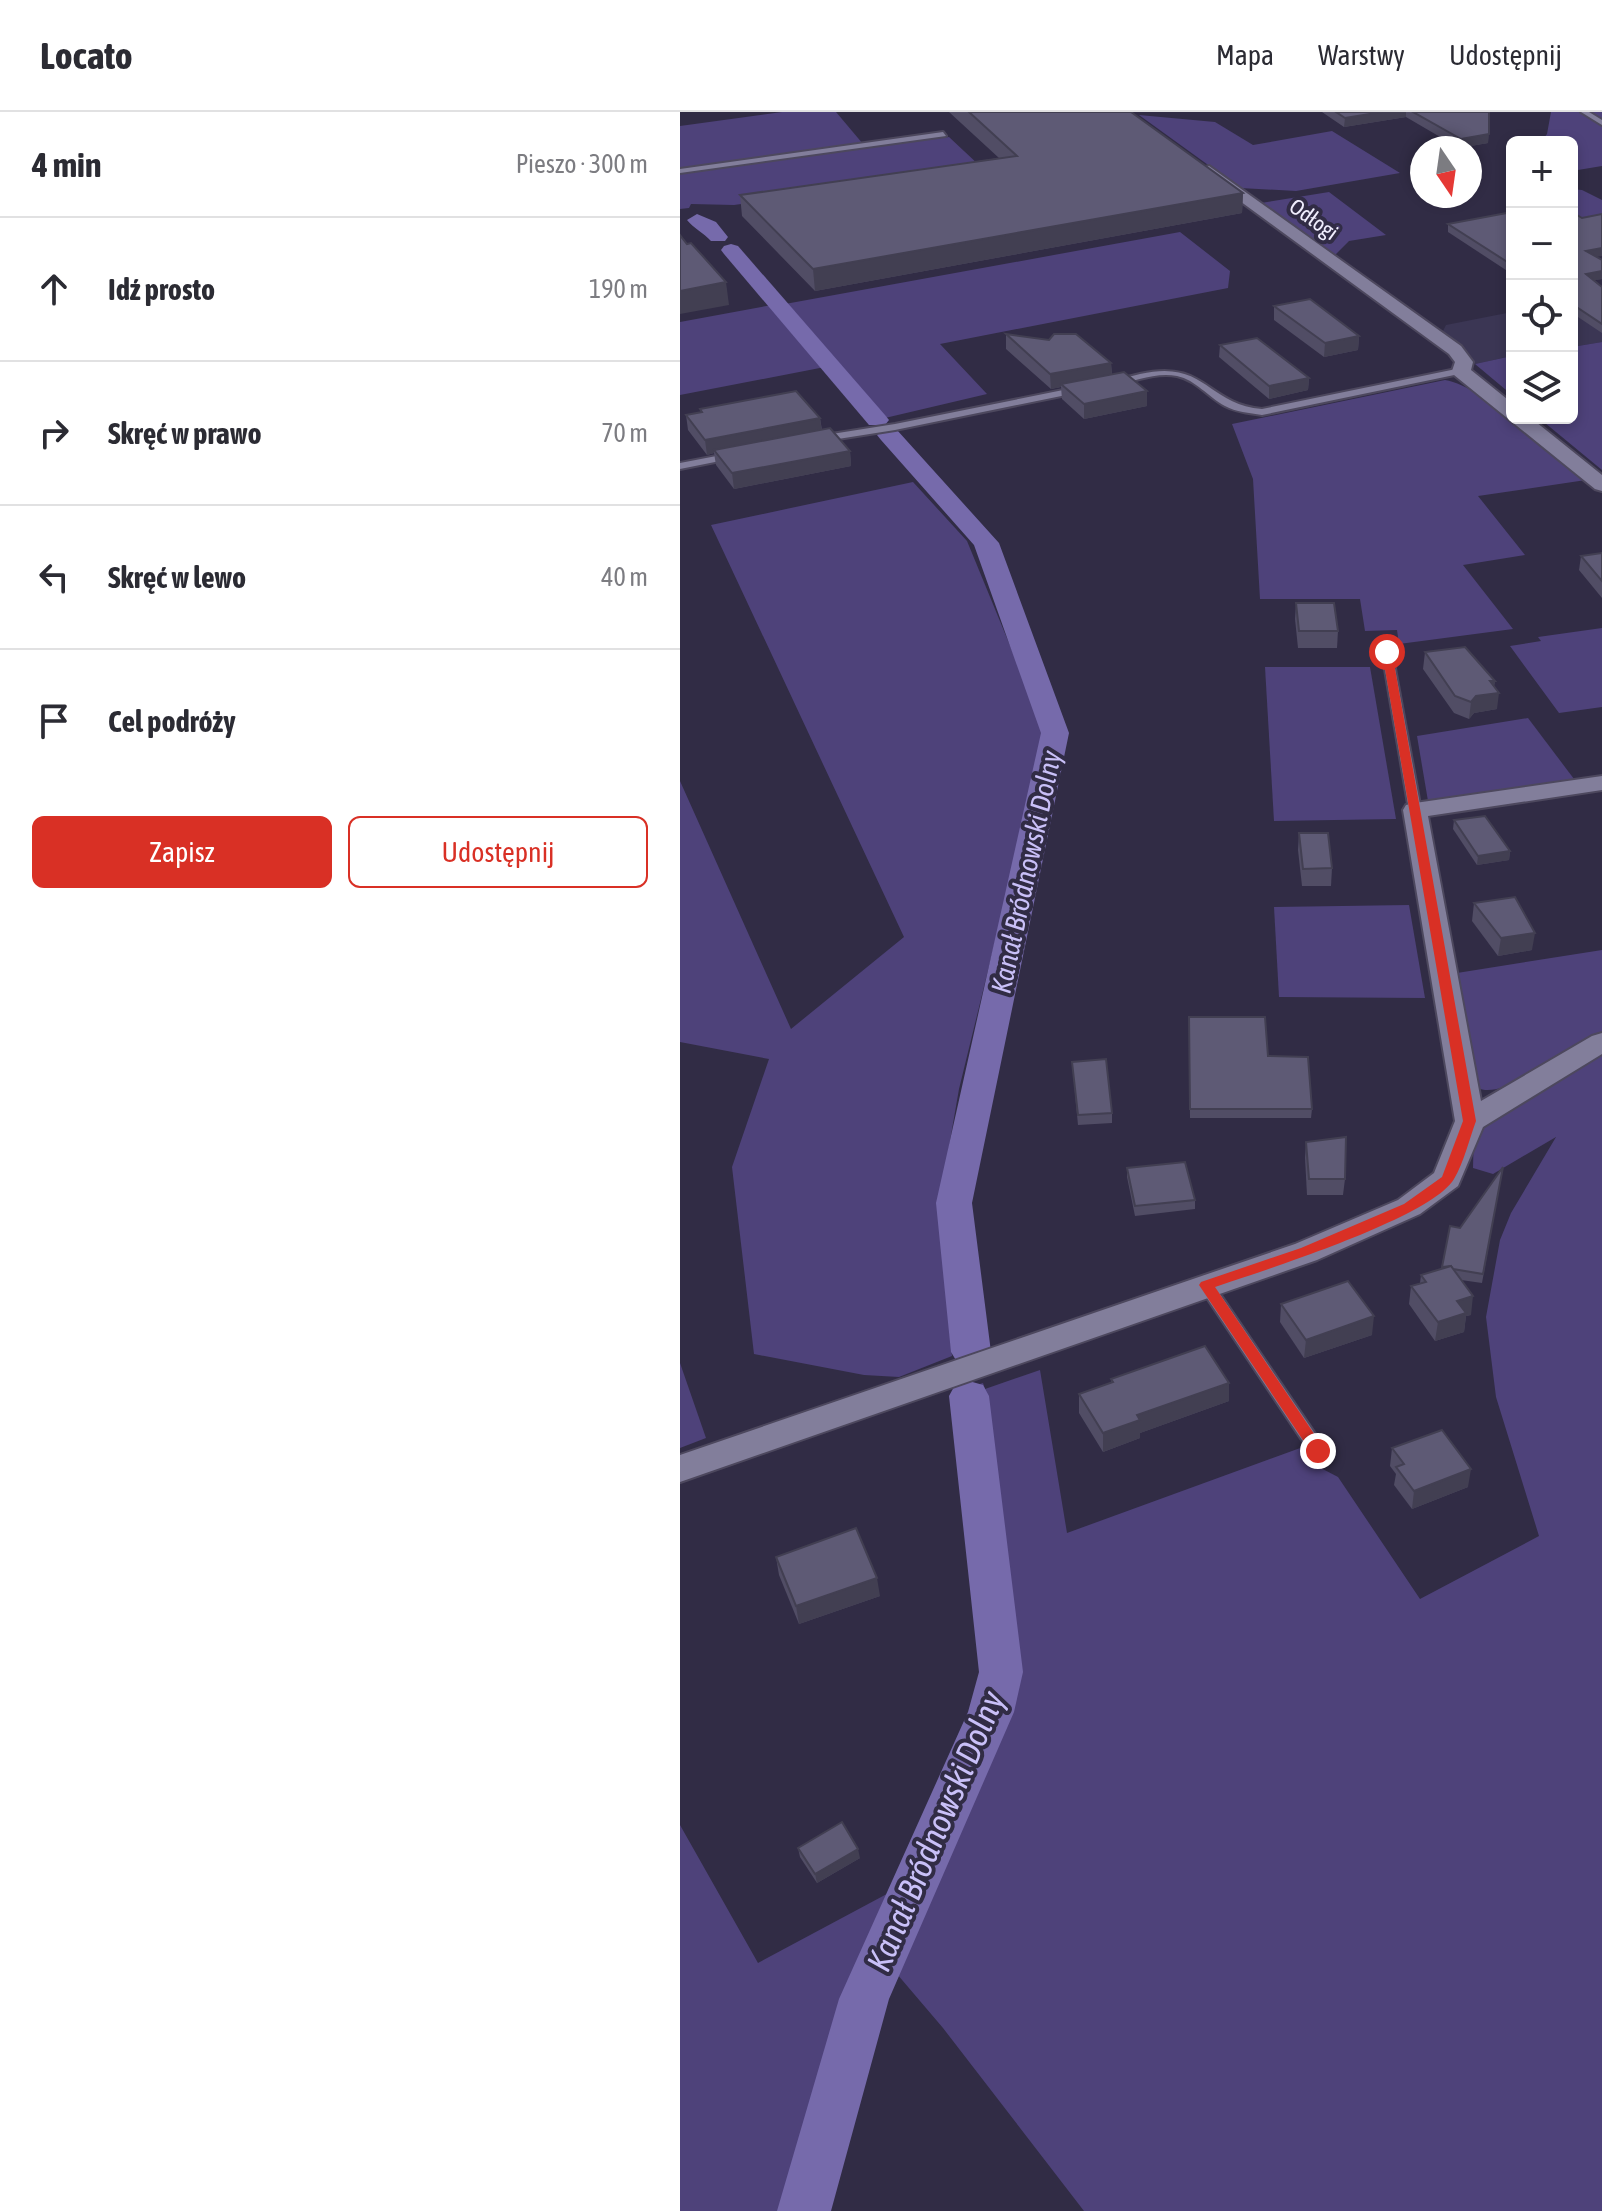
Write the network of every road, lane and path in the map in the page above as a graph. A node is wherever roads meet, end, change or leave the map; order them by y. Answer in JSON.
{"nodes":[{"id":1,"x":1584,"y":112,"type":"edge"},
{"id":2,"x":1602,"y":123,"type":"edge"},
{"id":3,"x":943,"y":134,"type":"dead end"},
{"id":4,"x":1200,"y":165,"type":"edge"},
{"id":5,"x":680,"y":171,"type":"edge"},
{"id":6,"x":1461,"y":371,"type":"junction"},
{"id":7,"x":1105,"y":385,"type":"edge"},
{"id":8,"x":1090,"y":388,"type":"edge"},
{"id":9,"x":1506,"y":407,"type":"edge"},
{"id":10,"x":1526,"y":424,"type":"edge"},
{"id":11,"x":810,"y":441,"type":"edge"},
{"id":12,"x":738,"y":455,"type":"edge"},
{"id":13,"x":680,"y":466,"type":"edge"},
{"id":14,"x":1602,"y":485,"type":"edge"},
{"id":15,"x":1387,"y":652,"type":"dead end"},
{"id":16,"x":1602,"y":783,"type":"edge"},
{"id":17,"x":1415,"y":810,"type":"junction"},
{"id":18,"x":1602,"y":1042,"type":"edge"},
{"id":19,"x":1470,"y":1121,"type":"junction"},
{"id":20,"x":1206,"y":1285,"type":"junction"},
{"id":21,"x":1318,"y":1451,"type":"dead end"},
{"id":22,"x":680,"y":1469,"type":"edge"}],
"edges":[{"from":1,"to":2,"type":"lane"},
{"from":3,"to":5,"type":"lane"},
{"from":4,"to":6,"type":"street","name":"Odłogi"},
{"from":6,"to":7,"type":"lane"},
{"from":6,"to":9,"type":"street","name":"Odłogi"},
{"from":8,"to":11,"type":"lane"},
{"from":10,"to":14,"type":"street"},
{"from":12,"to":13,"type":"lane"},
{"from":15,"to":17,"type":"lane"},
{"from":16,"to":17,"type":"street"},
{"from":17,"to":19,"type":"street"},
{"from":18,"to":19,"type":"street"},
{"from":19,"to":20,"type":"street"},
{"from":20,"to":21,"type":"lane"},
{"from":20,"to":22,"type":"street"}]}
